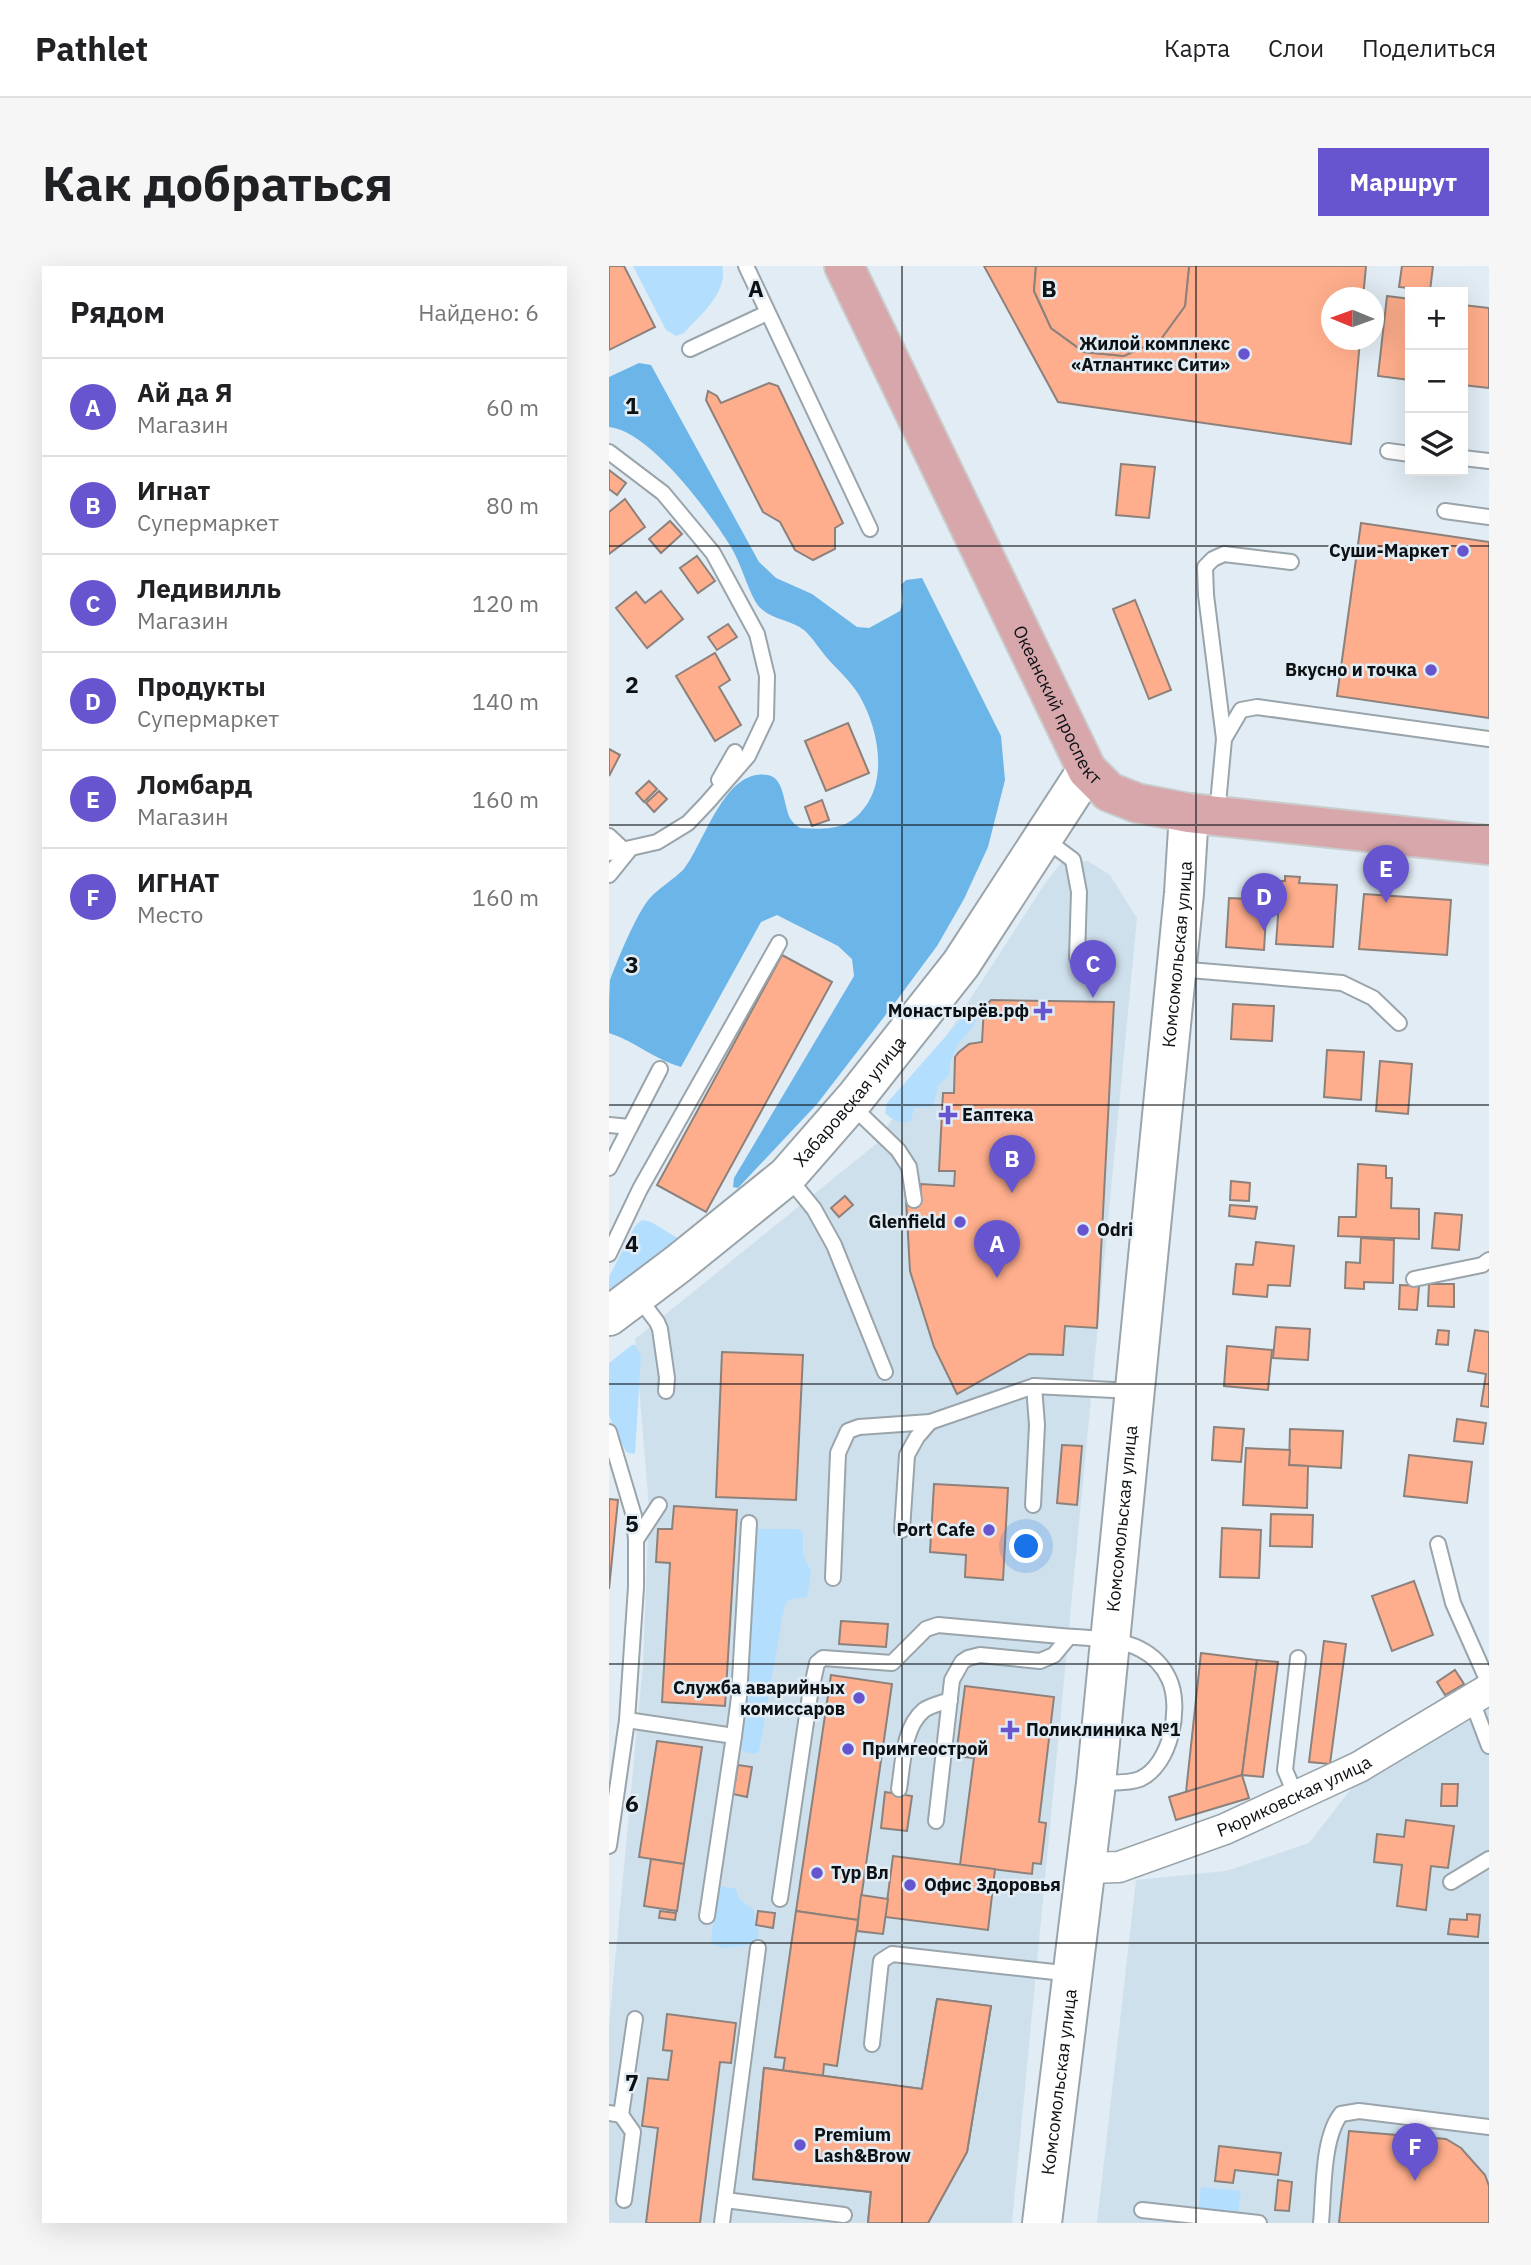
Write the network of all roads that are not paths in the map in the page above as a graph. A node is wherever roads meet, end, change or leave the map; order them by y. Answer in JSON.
{"nodes":[{"id":1,"x":746,"y":266,"type":"edge"},
{"id":2,"x":845,"y":266,"type":"edge"},
{"id":3,"x":767,"y":313,"type":"junction"},
{"id":4,"x":690,"y":349,"type":"dead end"},
{"id":5,"x":609,"y":452,"type":"edge"},
{"id":6,"x":1388,"y":452,"type":"dead end"},
{"id":7,"x":1405,"y":454,"type":"edge"},
{"id":8,"x":1468,"y":459,"type":"edge"},
{"id":9,"x":1489,"y":461,"type":"edge"},
{"id":10,"x":1445,"y":511,"type":"dead end"},
{"id":11,"x":1489,"y":517,"type":"edge"},
{"id":12,"x":870,"y":529,"type":"dead end"},
{"id":13,"x":1291,"y":562,"type":"dead end"},
{"id":14,"x":1489,"y":738,"type":"edge"},
{"id":15,"x":1224,"y":739,"type":"junction"},
{"id":16,"x":735,"y":752,"type":"dead end"},
{"id":17,"x":1087,"y":770,"type":"junction"},
{"id":18,"x":706,"y":803,"type":"junction"},
{"id":19,"x":1203,"y":814,"type":"junction"},
{"id":20,"x":609,"y":836,"type":"edge"},
{"id":21,"x":1044,"y":838,"type":"junction"},
{"id":22,"x":1489,"y":845,"type":"edge"},
{"id":23,"x":621,"y":851,"type":"edge"},
{"id":24,"x":609,"y":874,"type":"edge"},
{"id":25,"x":779,"y":943,"type":"dead end"},
{"id":26,"x":1077,"y":958,"type":"dead end"},
{"id":27,"x":1177,"y":969,"type":"junction"},
{"id":28,"x":1399,"y":1023,"type":"dead end"},
{"id":29,"x":660,"y":1069,"type":"dead end"},
{"id":30,"x":849,"y":1103,"type":"junction"},
{"id":31,"x":609,"y":1125,"type":"edge"},
{"id":32,"x":630,"y":1127,"type":"junction"},
{"id":33,"x":609,"y":1168,"type":"edge"},
{"id":34,"x":787,"y":1176,"type":"junction"},
{"id":35,"x":914,"y":1200,"type":"dead end"},
{"id":36,"x":609,"y":1254,"type":"edge"},
{"id":37,"x":1489,"y":1260,"type":"edge"},
{"id":38,"x":1414,"y":1279,"type":"dead end"},
{"id":39,"x":623,"y":1306,"type":"edge"},
{"id":40,"x":885,"y":1372,"type":"dead end"},
{"id":41,"x":1034,"y":1386,"type":"junction"},
{"id":42,"x":666,"y":1391,"type":"dead end"},
{"id":43,"x":1135,"y":1391,"type":"junction"},
{"id":44,"x":930,"y":1422,"type":"junction"},
{"id":45,"x":609,"y":1432,"type":"edge"},
{"id":46,"x":1033,"y":1504,"type":"dead end"},
{"id":47,"x":659,"y":1505,"type":"dead end"},
{"id":48,"x":749,"y":1523,"type":"dead end"},
{"id":49,"x":902,"y":1530,"type":"dead end"},
{"id":50,"x":636,"y":1540,"type":"junction"},
{"id":51,"x":1438,"y":1544,"type":"dead end"},
{"id":52,"x":833,"y":1578,"type":"dead end"},
{"id":53,"x":1069,"y":1637,"type":"junction"},
{"id":54,"x":1110,"y":1642,"type":"junction"},
{"id":55,"x":1298,"y":1658,"type":"dead end"},
{"id":56,"x":1484,"y":1691,"type":"edge"},
{"id":57,"x":950,"y":1700,"type":"junction"},
{"id":58,"x":627,"y":1720,"type":"junction"},
{"id":59,"x":734,"y":1736,"type":"junction"},
{"id":60,"x":1489,"y":1746,"type":"edge"},
{"id":61,"x":1097,"y":1783,"type":"junction"},
{"id":62,"x":899,"y":1789,"type":"dead end"},
{"id":63,"x":1296,"y":1796,"type":"junction"},
{"id":64,"x":936,"y":1821,"type":"dead end"},
{"id":65,"x":609,"y":1846,"type":"edge"},
{"id":66,"x":1489,"y":1859,"type":"edge"},
{"id":67,"x":1086,"y":1868,"type":"junction"},
{"id":68,"x":1451,"y":1882,"type":"dead end"},
{"id":69,"x":780,"y":1899,"type":"dead end"},
{"id":70,"x":707,"y":1916,"type":"dead end"},
{"id":71,"x":758,"y":1948,"type":"dead end"},
{"id":72,"x":1073,"y":1974,"type":"junction"},
{"id":73,"x":635,"y":2019,"type":"dead end"},
{"id":74,"x":872,"y":2044,"type":"dead end"},
{"id":75,"x":615,"y":2114,"type":"edge"},
{"id":76,"x":1489,"y":2127,"type":"edge"},
{"id":77,"x":624,"y":2200,"type":"dead end"},
{"id":78,"x":725,"y":2200,"type":"junction"},
{"id":79,"x":1142,"y":2210,"type":"dead end"},
{"id":80,"x":844,"y":2216,"type":"dead end"},
{"id":81,"x":722,"y":2223,"type":"edge"},
{"id":82,"x":1042,"y":2223,"type":"edge"},
{"id":83,"x":1259,"y":2223,"type":"edge"},
{"id":84,"x":1321,"y":2223,"type":"edge"}],
"edges":[{"from":1,"to":3,"type":"lane"},
{"from":2,"to":17,"type":"main road","name":"Океанский проспект"},
{"from":3,"to":4,"type":"lane"},
{"from":3,"to":12,"type":"lane"},
{"from":5,"to":18,"type":"lane"},
{"from":6,"to":7,"type":"lane"},
{"from":8,"to":9,"type":"lane"},
{"from":10,"to":11,"type":"lane"},
{"from":13,"to":15,"type":"lane"},
{"from":14,"to":15,"type":"lane"},
{"from":15,"to":19,"type":"lane"},
{"from":16,"to":18,"type":"lane"},
{"from":17,"to":19,"type":"main road","name":"Океанский проспект"},
{"from":17,"to":21,"type":"main road","name":"Хабаровская улица"},
{"from":18,"to":23,"type":"lane"},
{"from":19,"to":22,"type":"main road","name":"Океанский проспект"},
{"from":19,"to":27,"type":"main road","name":"Комсомольская улица"},
{"from":20,"to":23,"type":"lane"},
{"from":21,"to":26,"type":"lane"},
{"from":21,"to":30,"type":"main road","name":"Хабаровская улица"},
{"from":23,"to":24,"type":"lane"},
{"from":25,"to":36,"type":"lane"},
{"from":27,"to":28,"type":"lane"},
{"from":27,"to":43,"type":"main road","name":"Комсомольская улица"},
{"from":29,"to":32,"type":"lane"},
{"from":30,"to":34,"type":"main road","name":"Хабаровская улица"},
{"from":30,"to":35,"type":"lane"},
{"from":31,"to":32,"type":"lane"},
{"from":32,"to":33,"type":"lane"},
{"from":34,"to":39,"type":"main road","name":"Хабаровская улица"},
{"from":34,"to":40,"type":"lane"},
{"from":37,"to":38,"type":"lane"},
{"from":39,"to":42,"type":"lane"},
{"from":41,"to":43,"type":"lane"},
{"from":41,"to":44,"type":"lane"},
{"from":41,"to":46,"type":"lane"},
{"from":43,"to":54,"type":"main road","name":"Комсомольская улица"},
{"from":44,"to":49,"type":"lane"},
{"from":44,"to":52,"type":"lane"},
{"from":45,"to":50,"type":"lane"},
{"from":47,"to":50,"type":"lane"},
{"from":48,"to":59,"type":"lane"},
{"from":50,"to":58,"type":"lane"},
{"from":51,"to":56,"type":"lane"},
{"from":53,"to":54,"type":"lane"},
{"from":53,"to":57,"type":"lane"},
{"from":53,"to":69,"type":"lane"},
{"from":54,"to":61,"type":"main road","name":"Комсомольская улица"},
{"from":54,"to":61,"type":"lane"},
{"from":55,"to":63,"type":"lane"},
{"from":56,"to":60,"type":"lane"},
{"from":56,"to":63,"type":"street","name":"Рюриковская улица"},
{"from":57,"to":62,"type":"lane"},
{"from":57,"to":64,"type":"lane"},
{"from":58,"to":59,"type":"lane"},
{"from":58,"to":65,"type":"lane"},
{"from":59,"to":70,"type":"lane"},
{"from":61,"to":67,"type":"main road","name":"Комсомольская улица"},
{"from":63,"to":67,"type":"street","name":"Рюриковская улица"},
{"from":66,"to":68,"type":"lane"},
{"from":67,"to":72,"type":"main road","name":"Комсомольская улица"},
{"from":71,"to":78,"type":"lane"},
{"from":72,"to":74,"type":"lane"},
{"from":72,"to":82,"type":"main road","name":"Комсомольская улица"},
{"from":73,"to":75,"type":"lane"},
{"from":75,"to":77,"type":"lane"},
{"from":76,"to":84,"type":"lane"},
{"from":78,"to":80,"type":"lane"},
{"from":78,"to":81,"type":"lane"},
{"from":79,"to":83,"type":"lane"}]}
